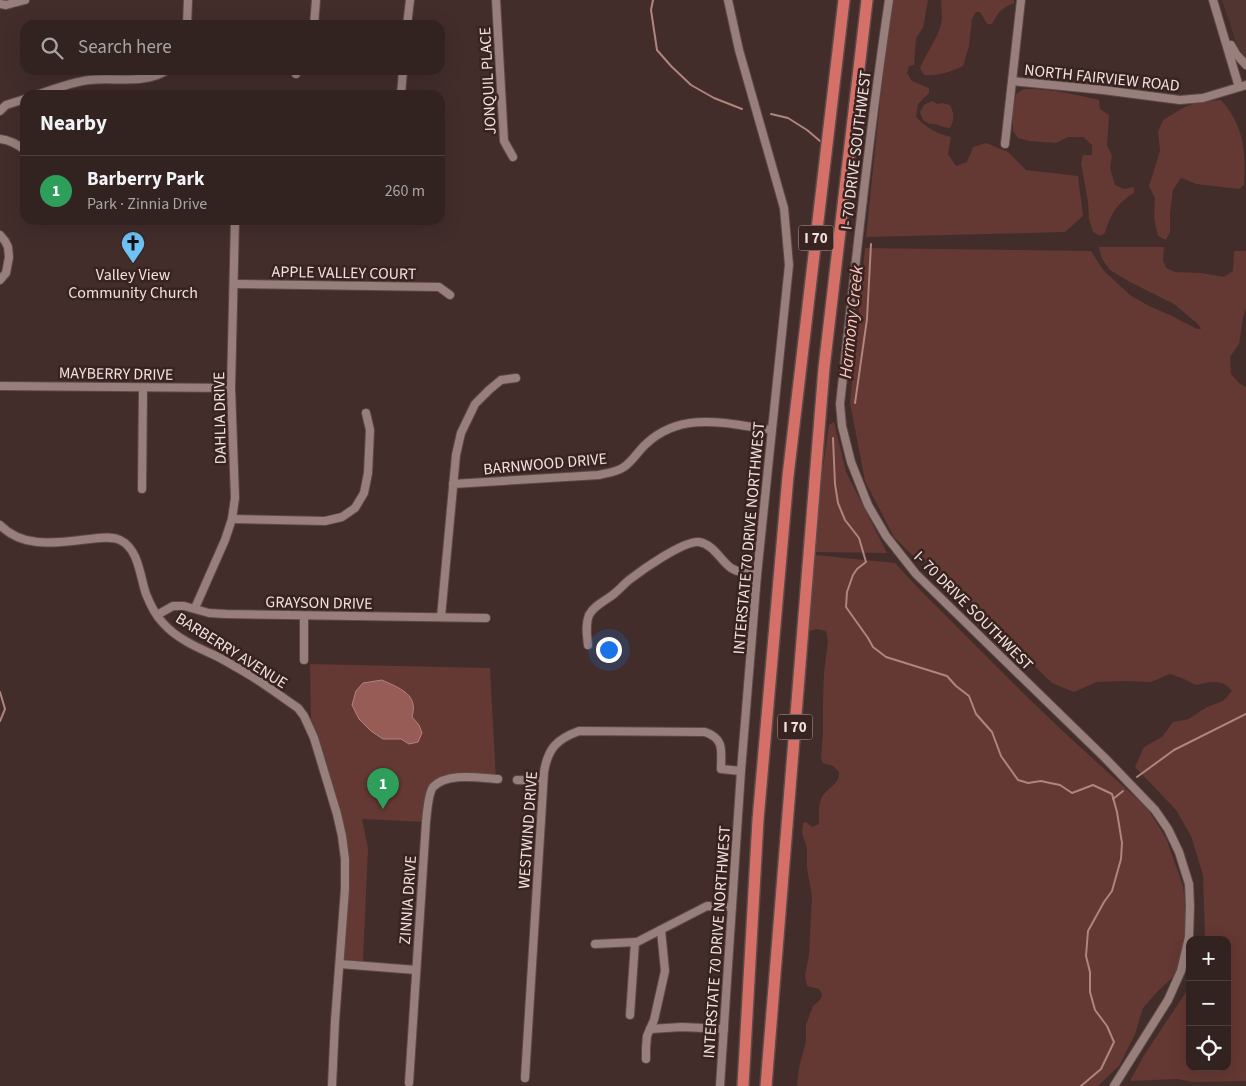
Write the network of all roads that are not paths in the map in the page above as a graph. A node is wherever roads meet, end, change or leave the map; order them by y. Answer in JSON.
{"nodes":[{"id":1,"x":25,"y":0,"type":"edge"},
{"id":2,"x":188,"y":0,"type":"edge"},
{"id":3,"x":316,"y":0,"type":"edge"},
{"id":4,"x":410,"y":0,"type":"edge"},
{"id":5,"x":496,"y":0,"type":"edge"},
{"id":6,"x":728,"y":0,"type":"edge"},
{"id":7,"x":844,"y":0,"type":"edge"},
{"id":8,"x":867,"y":0,"type":"edge"},
{"id":9,"x":889,"y":0,"type":"edge"},
{"id":10,"x":1021,"y":0,"type":"edge"},
{"id":11,"x":1213,"y":0,"type":"edge"},
{"id":12,"x":0,"y":4,"type":"edge"},
{"id":13,"x":187,"y":20,"type":"edge"},
{"id":14,"x":314,"y":20,"type":"edge"},
{"id":15,"x":408,"y":20,"type":"edge"},
{"id":16,"x":1224,"y":33,"type":"junction"},
{"id":17,"x":1246,"y":65,"type":"edge"},
{"id":18,"x":160,"y":75,"type":"edge"},
{"id":19,"x":403,"y":75,"type":"edge"},
{"id":20,"x":1012,"y":81,"type":"junction"},
{"id":21,"x":1243,"y":86,"type":"edge"},
{"id":22,"x":51,"y":90,"type":"edge"},
{"id":23,"x":401,"y":90,"type":"edge"},
{"id":24,"x":20,"y":101,"type":"edge"},
{"id":25,"x":0,"y":111,"type":"edge"},
{"id":26,"x":0,"y":139,"type":"edge"},
{"id":27,"x":1005,"y":144,"type":"dead end"},
{"id":28,"x":20,"y":146,"type":"edge"},
{"id":29,"x":513,"y":157,"type":"dead end"},
{"id":30,"x":235,"y":225,"type":"edge"},
{"id":31,"x":0,"y":234,"type":"edge"},
{"id":32,"x":0,"y":280,"type":"edge"},
{"id":33,"x":234,"y":284,"type":"junction"},
{"id":34,"x":450,"y":295,"type":"dead end"},
{"id":35,"x":516,"y":378,"type":"dead end"},
{"id":36,"x":0,"y":386,"type":"edge"},
{"id":37,"x":143,"y":388,"type":"junction"},
{"id":38,"x":231,"y":388,"type":"junction"},
{"id":39,"x":366,"y":413,"type":"dead end"},
{"id":40,"x":772,"y":430,"type":"junction"},
{"id":41,"x":453,"y":484,"type":"junction"},
{"id":42,"x":142,"y":489,"type":"dead end"},
{"id":43,"x":232,"y":519,"type":"junction"},
{"id":44,"x":0,"y":526,"type":"edge"},
{"id":45,"x":757,"y":575,"type":"junction"},
{"id":46,"x":195,"y":608,"type":"junction"},
{"id":47,"x":157,"y":615,"type":"junction"},
{"id":48,"x":304,"y":616,"type":"junction"},
{"id":49,"x":441,"y":617,"type":"junction"},
{"id":50,"x":486,"y":618,"type":"dead end"},
{"id":51,"x":588,"y":646,"type":"dead end"},
{"id":52,"x":304,"y":660,"type":"dead end"},
{"id":53,"x":741,"y":771,"type":"junction"},
{"id":54,"x":498,"y":779,"type":"dead end"},
{"id":55,"x":517,"y":780,"type":"dead end"},
{"id":56,"x":543,"y":781,"type":"junction"},
{"id":57,"x":732,"y":906,"type":"junction"},
{"id":58,"x":661,"y":930,"type":"junction"},
{"id":59,"x":635,"y":942,"type":"junction"},
{"id":60,"x":595,"y":944,"type":"dead end"},
{"id":61,"x":340,"y":964,"type":"junction"},
{"id":62,"x":416,"y":970,"type":"junction"},
{"id":63,"x":630,"y":1015,"type":"dead end"},
{"id":64,"x":650,"y":1029,"type":"junction"},
{"id":65,"x":724,"y":1029,"type":"junction"},
{"id":66,"x":646,"y":1059,"type":"dead end"},
{"id":67,"x":525,"y":1078,"type":"dead end"},
{"id":68,"x":409,"y":1083,"type":"dead end"},
{"id":69,"x":332,"y":1086,"type":"edge"},
{"id":70,"x":720,"y":1086,"type":"edge"},
{"id":71,"x":743,"y":1086,"type":"edge"},
{"id":72,"x":766,"y":1086,"type":"edge"},
{"id":73,"x":1114,"y":1086,"type":"edge"}],
"edges":[{"from":1,"to":12,"type":"street"},
{"from":2,"to":13,"type":"street"},
{"from":3,"to":14,"type":"street"},
{"from":4,"to":15,"type":"street"},
{"from":5,"to":29,"type":"street","name":"JONQUIL PLACE"},
{"from":6,"to":40,"type":"street","name":"INTERSTATE 70 DRIVE NORTHWEST"},
{"from":7,"to":71,"type":"highway","number":"I 70"},
{"from":8,"to":72,"type":"highway","number":"I 70"},
{"from":9,"to":73,"type":"street","name":"I- 70 DRIVE SOUTHWEST"},
{"from":10,"to":20,"type":"street"},
{"from":11,"to":16,"type":"street"},
{"from":16,"to":17,"type":"street"},
{"from":16,"to":21,"type":"street"},
{"from":18,"to":22,"type":"street"},
{"from":19,"to":23,"type":"street"},
{"from":20,"to":21,"type":"street","name":"NORTH FAIRVIEW ROAD"},
{"from":20,"to":27,"type":"street"},
{"from":24,"to":25,"type":"street"},
{"from":26,"to":28,"type":"street"},
{"from":30,"to":33,"type":"street","name":"DAHLIA DRIVE"},
{"from":31,"to":32,"type":"street"},
{"from":33,"to":34,"type":"street","name":"APPLE VALLEY COURT"},
{"from":33,"to":38,"type":"street","name":"DAHLIA DRIVE"},
{"from":35,"to":41,"type":"street"},
{"from":36,"to":37,"type":"street","name":"MAYBERRY DRIVE"},
{"from":37,"to":38,"type":"street","name":"MAYBERRY DRIVE"},
{"from":37,"to":42,"type":"street"},
{"from":38,"to":43,"type":"street","name":"DAHLIA DRIVE"},
{"from":39,"to":43,"type":"street"},
{"from":40,"to":41,"type":"street","name":"BARNWOOD DRIVE"},
{"from":40,"to":45,"type":"street","name":"INTERSTATE 70 DRIVE NORTHWEST"},
{"from":41,"to":49,"type":"street"},
{"from":43,"to":46,"type":"street","name":"DAHLIA DRIVE"},
{"from":44,"to":47,"type":"street","name":"BARBERRY AVENUE"},
{"from":45,"to":51,"type":"street"},
{"from":45,"to":53,"type":"street","name":"INTERSTATE 70 DRIVE NORTHWEST"},
{"from":46,"to":47,"type":"street","name":"GRAYSON DRIVE"},
{"from":46,"to":48,"type":"street","name":"GRAYSON DRIVE"},
{"from":47,"to":61,"type":"street","name":"BARBERRY AVENUE"},
{"from":48,"to":49,"type":"street","name":"GRAYSON DRIVE"},
{"from":48,"to":52,"type":"street"},
{"from":49,"to":50,"type":"street","name":"GRAYSON DRIVE"},
{"from":53,"to":56,"type":"street","name":"WESTWIND DRIVE"},
{"from":53,"to":57,"type":"street","name":"INTERSTATE 70 DRIVE NORTHWEST"},
{"from":54,"to":62,"type":"street","name":"ZINNIA DRIVE"},
{"from":55,"to":56,"type":"street"},
{"from":56,"to":67,"type":"street","name":"WESTWIND DRIVE"},
{"from":57,"to":58,"type":"street"},
{"from":57,"to":65,"type":"street","name":"INTERSTATE 70 DRIVE NORTHWEST"},
{"from":58,"to":59,"type":"street"},
{"from":58,"to":64,"type":"street"},
{"from":59,"to":60,"type":"street"},
{"from":59,"to":63,"type":"street"},
{"from":61,"to":62,"type":"street"},
{"from":61,"to":69,"type":"street","name":"BARBERRY AVENUE"},
{"from":62,"to":68,"type":"street","name":"ZINNIA DRIVE"},
{"from":64,"to":65,"type":"street"},
{"from":64,"to":66,"type":"street"},
{"from":65,"to":70,"type":"street","name":"INTERSTATE 70 DRIVE NORTHWEST"}]}
